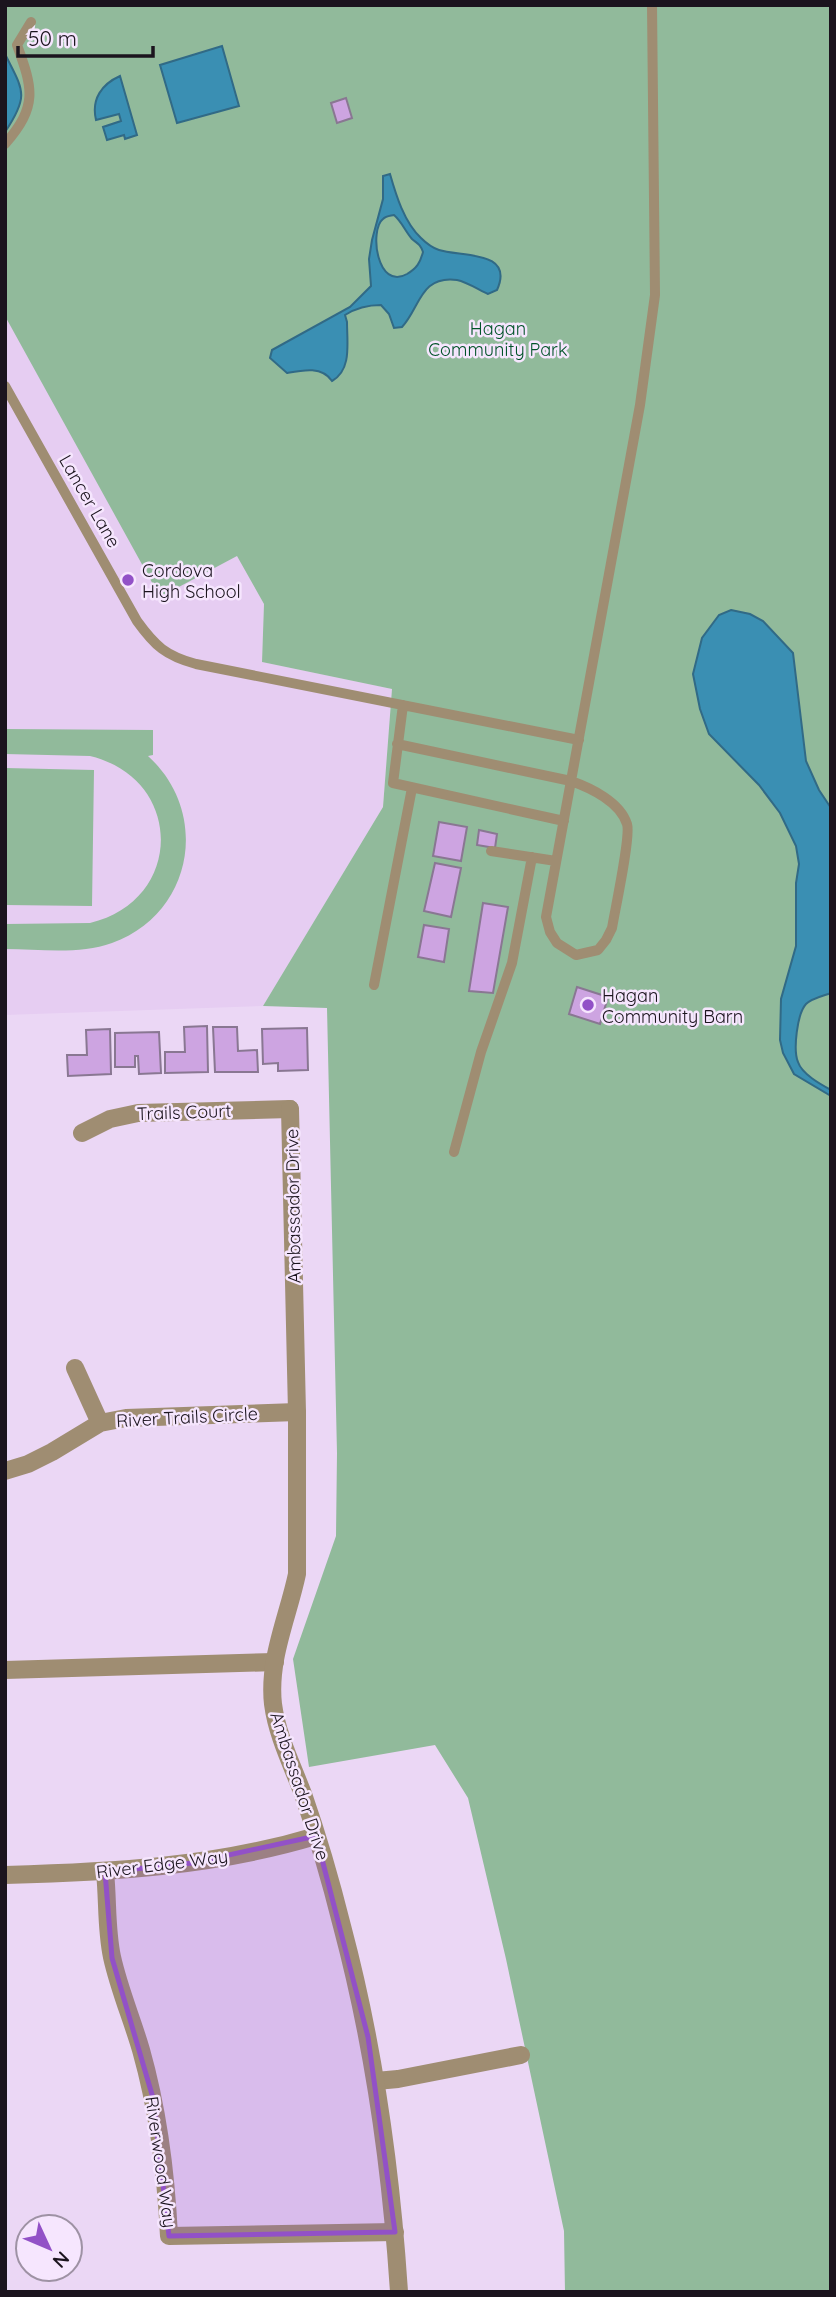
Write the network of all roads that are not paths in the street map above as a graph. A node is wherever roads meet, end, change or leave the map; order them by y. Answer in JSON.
{"nodes":[{"id":1,"x":652,"y":5,"type":"edge"},
{"id":2,"x":31,"y":22,"type":"dead end"},
{"id":3,"x":5,"y":144,"type":"edge"},
{"id":4,"x":5,"y":386,"type":"edge"},
{"id":5,"x":403,"y":705,"type":"junction"},
{"id":6,"x":579,"y":740,"type":"junction"},
{"id":7,"x":397,"y":744,"type":"junction"},
{"id":8,"x":571,"y":781,"type":"junction"},
{"id":9,"x":412,"y":788,"type":"junction"},
{"id":10,"x":564,"y":821,"type":"junction"},
{"id":11,"x":491,"y":851,"type":"dead end"},
{"id":12,"x":532,"y":857,"type":"junction"},
{"id":13,"x":556,"y":861,"type":"junction"},
{"id":14,"x":374,"y":985,"type":"dead end"},
{"id":15,"x":290,"y":1109,"type":"joint"},
{"id":16,"x":82,"y":1133,"type":"dead end"},
{"id":17,"x":454,"y":1152,"type":"dead end"},
{"id":18,"x":75,"y":1368,"type":"dead end"},
{"id":19,"x":297,"y":1412,"type":"junction"},
{"id":20,"x":100,"y":1423,"type":"junction"},
{"id":21,"x":5,"y":1471,"type":"edge"},
{"id":22,"x":275,"y":1662,"type":"junction"},
{"id":23,"x":5,"y":1670,"type":"edge"},
{"id":24,"x":316,"y":1836,"type":"junction"},
{"id":25,"x":105,"y":1872,"type":"junction"},
{"id":26,"x":5,"y":1875,"type":"edge"},
{"id":27,"x":520,"y":2055,"type":"dead end"},
{"id":28,"x":376,"y":2081,"type":"junction"},
{"id":29,"x":395,"y":2232,"type":"junction"},
{"id":30,"x":399,"y":2292,"type":"edge"}],
"edges":[{"from":1,"to":6,"type":"lane"},
{"from":2,"to":3,"type":"lane"},
{"from":4,"to":5,"type":"lane","name":"Lancer Lane"},
{"from":5,"to":6,"type":"lane","name":"Lancer Lane"},
{"from":5,"to":7,"type":"lane"},
{"from":6,"to":8,"type":"lane"},
{"from":7,"to":8,"type":"lane"},
{"from":7,"to":9,"type":"lane"},
{"from":8,"to":10,"type":"lane"},
{"from":8,"to":13,"type":"lane"},
{"from":9,"to":10,"type":"lane"},
{"from":9,"to":14,"type":"lane"},
{"from":10,"to":13,"type":"lane"},
{"from":11,"to":12,"type":"lane"},
{"from":12,"to":13,"type":"lane"},
{"from":12,"to":17,"type":"lane"},
{"from":15,"to":16,"type":"street","name":"Trails Court"},
{"from":15,"to":19,"type":"street","name":"Ambassador Drive"},
{"from":18,"to":20,"type":"street"},
{"from":19,"to":20,"type":"street","name":"River Trails Circle"},
{"from":19,"to":22,"type":"street","name":"Ambassador Drive"},
{"from":20,"to":21,"type":"street","name":"River Trails Circle"},
{"from":22,"to":23,"type":"street"},
{"from":22,"to":24,"type":"street","name":"Ambassador Drive"},
{"from":24,"to":25,"type":"street","name":"River Edge Way"},
{"from":24,"to":28,"type":"street","name":"Ambassador Drive"},
{"from":25,"to":26,"type":"street","name":"River Edge Way"},
{"from":25,"to":29,"type":"street","name":"Riverwood Way"},
{"from":27,"to":28,"type":"street"},
{"from":28,"to":29,"type":"street","name":"Ambassador Drive"},
{"from":29,"to":30,"type":"street","name":"Ambassador Drive"}]}
